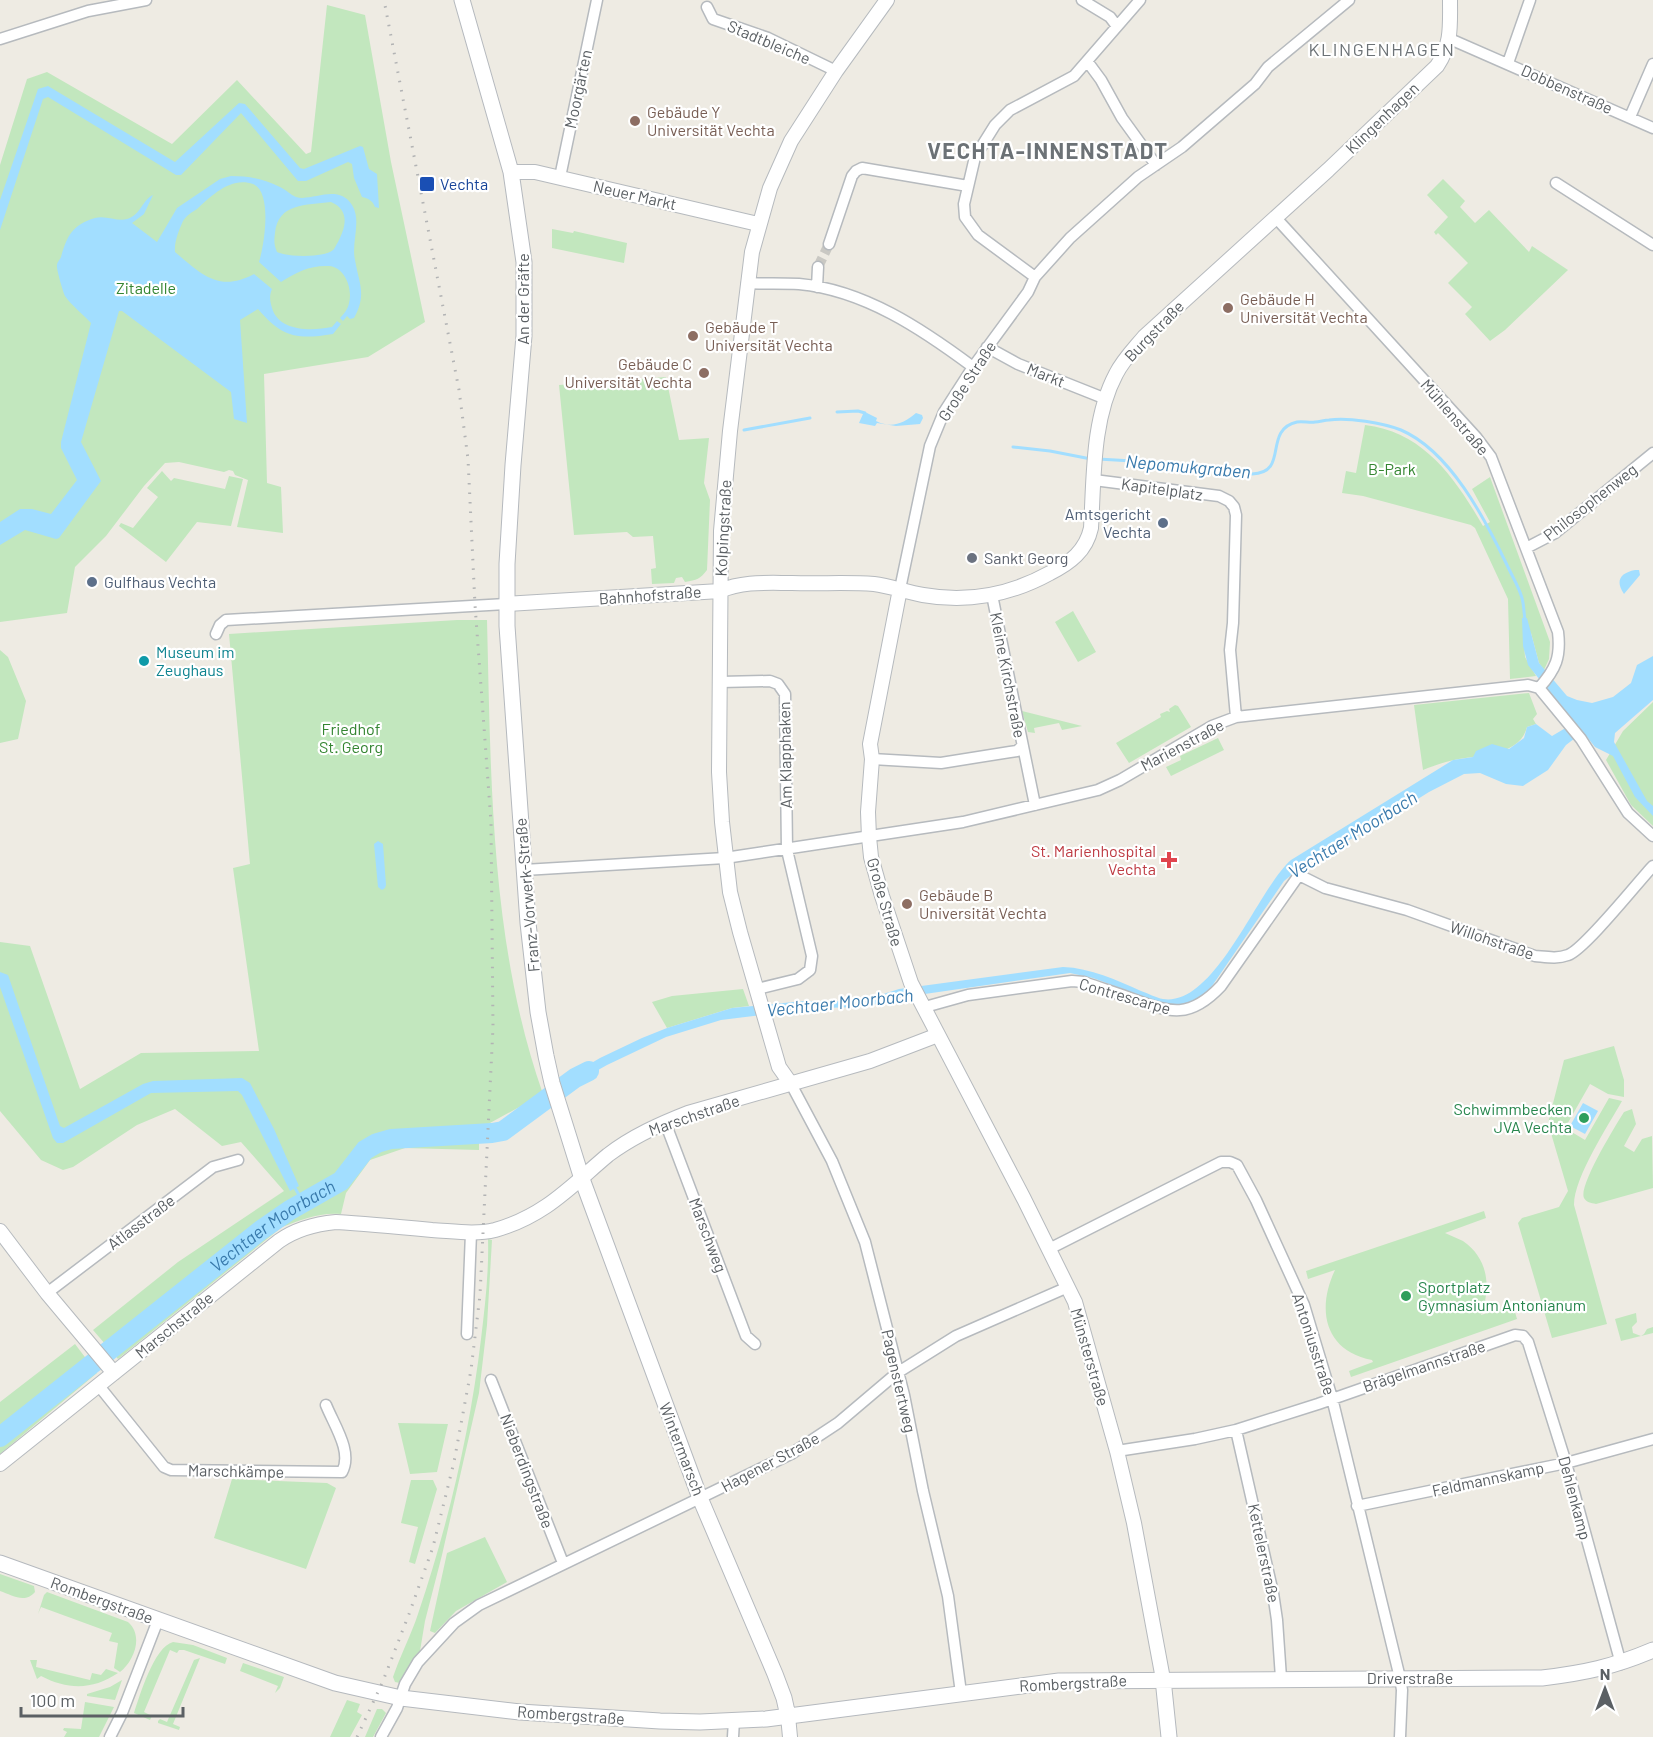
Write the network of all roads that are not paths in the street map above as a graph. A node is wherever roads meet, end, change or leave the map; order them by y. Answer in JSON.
{"nodes":[{"id":1,"x":146,"y":0,"type":"edge"},
{"id":2,"x":462,"y":0,"type":"edge"},
{"id":3,"x":597,"y":0,"type":"edge"},
{"id":4,"x":887,"y":0,"type":"edge"},
{"id":5,"x":1082,"y":0,"type":"edge"},
{"id":6,"x":1140,"y":0,"type":"edge"},
{"id":7,"x":1349,"y":0,"type":"edge"},
{"id":8,"x":1450,"y":0,"type":"edge"},
{"id":9,"x":1530,"y":0,"type":"edge"},
{"id":10,"x":707,"y":7,"type":"dead end"},
{"id":11,"x":1116,"y":26,"type":"junction"},
{"id":12,"x":0,"y":39,"type":"edge"},
{"id":13,"x":1450,"y":39,"type":"junction"},
{"id":14,"x":1087,"y":62,"type":"junction"},
{"id":15,"x":1508,"y":63,"type":"junction"},
{"id":16,"x":1653,"y":64,"type":"edge"},
{"id":17,"x":836,"y":71,"type":"junction"},
{"id":18,"x":1630,"y":117,"type":"junction"},
{"id":19,"x":1653,"y":128,"type":"edge"},
{"id":20,"x":1156,"y":165,"type":"junction"},
{"id":21,"x":511,"y":172,"type":"junction"},
{"id":22,"x":560,"y":177,"type":"junction"},
{"id":23,"x":1556,"y":183,"type":"dead end"},
{"id":24,"x":968,"y":186,"type":"junction"},
{"id":25,"x":1276,"y":218,"type":"junction"},
{"id":26,"x":758,"y":224,"type":"junction"},
{"id":27,"x":828,"y":244,"type":"tunnel mouth"},
{"id":28,"x":1653,"y":245,"type":"edge"},
{"id":29,"x":818,"y":267,"type":"tunnel mouth"},
{"id":30,"x":1035,"y":277,"type":"junction"},
{"id":31,"x":747,"y":283,"type":"junction"},
{"id":32,"x":817,"y":287,"type":"junction"},
{"id":33,"x":987,"y":347,"type":"junction"},
{"id":34,"x":973,"y":367,"type":"junction"},
{"id":35,"x":1106,"y":399,"type":"junction"},
{"id":36,"x":1653,"y":453,"type":"edge"},
{"id":37,"x":1094,"y":480,"type":"junction"},
{"id":38,"x":1526,"y":548,"type":"junction"},
{"id":39,"x":900,"y":590,"type":"junction"},
{"id":40,"x":720,"y":591,"type":"junction"},
{"id":41,"x":992,"y":595,"type":"junction"},
{"id":42,"x":506,"y":604,"type":"junction"},
{"id":43,"x":216,"y":634,"type":"dead end"},
{"id":44,"x":720,"y":682,"type":"junction"},
{"id":45,"x":1540,"y":686,"type":"junction"},
{"id":46,"x":1236,"y":717,"type":"junction"},
{"id":47,"x":1022,"y":746,"type":"junction"},
{"id":48,"x":872,"y":759,"type":"junction"},
{"id":49,"x":1035,"y":805,"type":"junction"},
{"id":50,"x":1653,"y":836,"type":"edge"},
{"id":51,"x":869,"y":837,"type":"junction"},
{"id":52,"x":787,"y":850,"type":"junction"},
{"id":53,"x":725,"y":858,"type":"junction"},
{"id":54,"x":1653,"y":866,"type":"edge"},
{"id":55,"x":524,"y":870,"type":"junction"},
{"id":56,"x":1299,"y":875,"type":"joint"},
{"id":57,"x":758,"y":993,"type":"junction"},
{"id":58,"x":922,"y":1002,"type":"junction"},
{"id":59,"x":938,"y":1035,"type":"junction"},
{"id":60,"x":791,"y":1084,"type":"junction"},
{"id":61,"x":665,"y":1122,"type":"junction"},
{"id":62,"x":238,"y":1160,"type":"dead end"},
{"id":63,"x":582,"y":1179,"type":"junction"},
{"id":64,"x":0,"y":1231,"type":"edge"},
{"id":65,"x":471,"y":1233,"type":"junction"},
{"id":66,"x":1050,"y":1249,"type":"junction"},
{"id":67,"x":1068,"y":1287,"type":"junction"},
{"id":68,"x":48,"y":1293,"type":"junction"},
{"id":69,"x":467,"y":1334,"type":"dead end"},
{"id":70,"x":1523,"y":1336,"type":"joint"},
{"id":71,"x":755,"y":1344,"type":"dead end"},
{"id":72,"x":112,"y":1370,"type":"junction"},
{"id":73,"x":897,"y":1373,"type":"junction"},
{"id":74,"x":491,"y":1380,"type":"dead end"},
{"id":75,"x":99,"y":1386,"type":"junction"},
{"id":76,"x":1332,"y":1398,"type":"junction"},
{"id":77,"x":326,"y":1405,"type":"dead end"},
{"id":78,"x":1236,"y":1430,"type":"junction"},
{"id":79,"x":1653,"y":1439,"type":"edge"},
{"id":80,"x":1117,"y":1452,"type":"junction"},
{"id":81,"x":1566,"y":1463,"type":"junction"},
{"id":82,"x":0,"y":1464,"type":"edge"},
{"id":83,"x":700,"y":1498,"type":"junction"},
{"id":84,"x":1357,"y":1506,"type":"junction"},
{"id":85,"x":0,"y":1563,"type":"edge"},
{"id":86,"x":563,"y":1563,"type":"junction"},
{"id":87,"x":158,"y":1620,"type":"junction"},
{"id":88,"x":1653,"y":1650,"type":"edge"},
{"id":89,"x":1621,"y":1664,"type":"junction"},
{"id":90,"x":1281,"y":1678,"type":"junction"},
{"id":91,"x":1400,"y":1678,"type":"junction"},
{"id":92,"x":1163,"y":1679,"type":"junction"},
{"id":93,"x":961,"y":1693,"type":"junction"},
{"id":94,"x":401,"y":1698,"type":"junction"},
{"id":95,"x":788,"y":1716,"type":"junction"},
{"id":96,"x":734,"y":1720,"type":"junction"},
{"id":97,"x":110,"y":1737,"type":"edge"},
{"id":98,"x":381,"y":1737,"type":"edge"},
{"id":99,"x":733,"y":1737,"type":"edge"},
{"id":100,"x":790,"y":1737,"type":"edge"},
{"id":101,"x":1169,"y":1737,"type":"edge"},
{"id":102,"x":1400,"y":1737,"type":"edge"}],
"edges":[{"from":1,"to":12,"type":"street"},
{"from":2,"to":21,"type":"main road","name":"An der Gräfte"},
{"from":3,"to":22,"type":"street","name":"Moorgärten"},
{"from":4,"to":17,"type":"street","name":"Kolpingstraße"},
{"from":5,"to":11,"type":"street"},
{"from":6,"to":11,"type":"street"},
{"from":7,"to":20,"type":"street","name":"Große Straße"},
{"from":8,"to":13,"type":"street","name":"Klingenhagen"},
{"from":9,"to":15,"type":"street"},
{"from":10,"to":17,"type":"street","name":"Stadtbleiche"},
{"from":11,"to":14,"type":"street"},
{"from":13,"to":15,"type":"street","name":"Dobbenstraße"},
{"from":13,"to":25,"type":"street","name":"Klingenhagen"},
{"from":14,"to":20,"type":"street"},
{"from":14,"to":24,"type":"street"},
{"from":15,"to":18,"type":"street","name":"Dobbenstraße"},
{"from":16,"to":18,"type":"street","name":"Dobbenstraße"},
{"from":17,"to":26,"type":"street","name":"Kolpingstraße"},
{"from":18,"to":19,"type":"street"},
{"from":20,"to":30,"type":"street","name":"Große Straße"},
{"from":21,"to":22,"type":"street","name":"Neuer Markt"},
{"from":21,"to":42,"type":"main road","name":"An der Gräfte"},
{"from":22,"to":26,"type":"street","name":"Neuer Markt"},
{"from":23,"to":28,"type":"street"},
{"from":24,"to":27,"type":"street"},
{"from":24,"to":30,"type":"street"},
{"from":25,"to":35,"type":"street","name":"Burgstraße"},
{"from":25,"to":38,"type":"street","name":"Mühlenstraße"},
{"from":26,"to":31,"type":"street","name":"Kolpingstraße"},
{"from":29,"to":32,"type":"street"},
{"from":30,"to":33,"type":"street","name":"Große Straße"},
{"from":31,"to":32,"type":"street"},
{"from":31,"to":40,"type":"street","name":"Kolpingstraße"},
{"from":32,"to":34,"type":"street"},
{"from":33,"to":34,"type":"street","name":"Große Straße"},
{"from":33,"to":35,"type":"street","name":"Markt"},
{"from":34,"to":39,"type":"street","name":"Große Straße"},
{"from":35,"to":37,"type":"street","name":"Burgstraße"},
{"from":36,"to":38,"type":"street","name":"Philosophenweg"},
{"from":37,"to":41,"type":"street","name":"Burgstraße"},
{"from":37,"to":46,"type":"street","name":"Kapitelplatz"},
{"from":38,"to":45,"type":"street","name":"Mühlenstraße"},
{"from":39,"to":40,"type":"street","name":"Bahnhofstraße"},
{"from":39,"to":41,"type":"street","name":"Bahnhofstraße"},
{"from":39,"to":48,"type":"street","name":"Große Straße"},
{"from":40,"to":42,"type":"street","name":"Bahnhofstraße"},
{"from":40,"to":44,"type":"street","name":"Kolpingstraße"},
{"from":41,"to":47,"type":"street","name":"Kleine Kirchstraße"},
{"from":42,"to":43,"type":"street"},
{"from":42,"to":55,"type":"main road","name":"Franz-Vorwerk-Straße"},
{"from":44,"to":52,"type":"street","name":"Am Klapphaken"},
{"from":44,"to":53,"type":"street","name":"Kolpingstraße"},
{"from":45,"to":46,"type":"street","name":"Marienstraße"},
{"from":45,"to":50,"type":"street"},
{"from":46,"to":49,"type":"street","name":"Marienstraße"},
{"from":47,"to":48,"type":"street","name":"Kleine Kirchstraße"},
{"from":47,"to":49,"type":"street"},
{"from":48,"to":51,"type":"street","name":"Große Straße"},
{"from":49,"to":51,"type":"street","name":"Marienstraße"},
{"from":51,"to":52,"type":"street"},
{"from":51,"to":58,"type":"street","name":"Große Straße"},
{"from":52,"to":53,"type":"street"},
{"from":52,"to":57,"type":"street","name":"Am Klapphaken"},
{"from":53,"to":55,"type":"street"},
{"from":53,"to":57,"type":"street","name":"Kolpingstraße"},
{"from":54,"to":56,"type":"street","name":"Willohstraße"},
{"from":55,"to":63,"type":"main road","name":"Franz-Vorwerk-Straße"},
{"from":56,"to":58,"type":"street","name":"Contrescarpe"},
{"from":57,"to":60,"type":"street","name":"Kolpingstraße"},
{"from":58,"to":59,"type":"street","name":"Münsterstraße"},
{"from":59,"to":60,"type":"street","name":"Marschstraße"},
{"from":59,"to":66,"type":"street","name":"Münsterstraße"},
{"from":60,"to":61,"type":"street","name":"Marschstraße"},
{"from":60,"to":73,"type":"street","name":"Pagenstertweg"},
{"from":61,"to":63,"type":"street","name":"Marschstraße"},
{"from":61,"to":71,"type":"street","name":"Marschweg"},
{"from":62,"to":68,"type":"street","name":"Atlasstraße"},
{"from":63,"to":65,"type":"street","name":"Marschstraße"},
{"from":63,"to":83,"type":"main road","name":"Wintermarsch"},
{"from":64,"to":68,"type":"street"},
{"from":65,"to":69,"type":"street"},
{"from":65,"to":72,"type":"street","name":"Marschstraße"},
{"from":66,"to":67,"type":"street","name":"Münsterstraße"},
{"from":66,"to":76,"type":"street","name":"Antoniusstraße"},
{"from":67,"to":73,"type":"street","name":"Hagener Straße"},
{"from":67,"to":80,"type":"street","name":"Münsterstraße"},
{"from":68,"to":72,"type":"street"},
{"from":70,"to":76,"type":"street","name":"Brägelmannstraße"},
{"from":70,"to":81,"type":"street","name":"Dehlenkamp"},
{"from":72,"to":75,"type":"street","name":"Marschstraße"},
{"from":73,"to":83,"type":"street","name":"Hagener Straße"},
{"from":73,"to":93,"type":"street","name":"Pagenstertweg"},
{"from":74,"to":86,"type":"street","name":"Nieberdingstraße"},
{"from":75,"to":77,"type":"street","name":"Marschkämpe"},
{"from":75,"to":82,"type":"street","name":"Marschstraße"},
{"from":76,"to":78,"type":"street","name":"Brägelmannstraße"},
{"from":76,"to":84,"type":"street","name":"Antoniusstraße"},
{"from":78,"to":80,"type":"street","name":"Brägelmannstraße"},
{"from":78,"to":90,"type":"street","name":"Kettelerstraße"},
{"from":79,"to":81,"type":"street","name":"Feldmannskamp"},
{"from":80,"to":92,"type":"street","name":"Münsterstraße"},
{"from":81,"to":84,"type":"street","name":"Feldmannskamp"},
{"from":81,"to":89,"type":"street","name":"Dehlenkamp"},
{"from":83,"to":86,"type":"street","name":"Hagener Straße"},
{"from":83,"to":95,"type":"main road","name":"Wintermarsch"},
{"from":84,"to":91,"type":"street","name":"Antoniusstraße"},
{"from":85,"to":87,"type":"main road","name":"Rombergstraße"},
{"from":86,"to":94,"type":"street","name":"Hagener Straße"},
{"from":87,"to":94,"type":"main road","name":"Rombergstraße"},
{"from":87,"to":97,"type":"street"},
{"from":88,"to":89,"type":"main road","name":"Driverstraße"},
{"from":89,"to":91,"type":"main road","name":"Driverstraße"},
{"from":90,"to":91,"type":"main road","name":"Driverstraße"},
{"from":90,"to":92,"type":"main road","name":"Driverstraße"},
{"from":91,"to":102,"type":"street","name":"Antoniusstraße"},
{"from":92,"to":93,"type":"main road","name":"Rombergstraße"},
{"from":92,"to":101,"type":"main road","name":"Münsterstraße"},
{"from":93,"to":95,"type":"main road","name":"Rombergstraße"},
{"from":94,"to":96,"type":"main road","name":"Rombergstraße"},
{"from":94,"to":98,"type":"street","name":"Hagener Straße"},
{"from":95,"to":96,"type":"main road","name":"Rombergstraße"},
{"from":95,"to":100,"type":"street"},
{"from":96,"to":99,"type":"street"}]}
